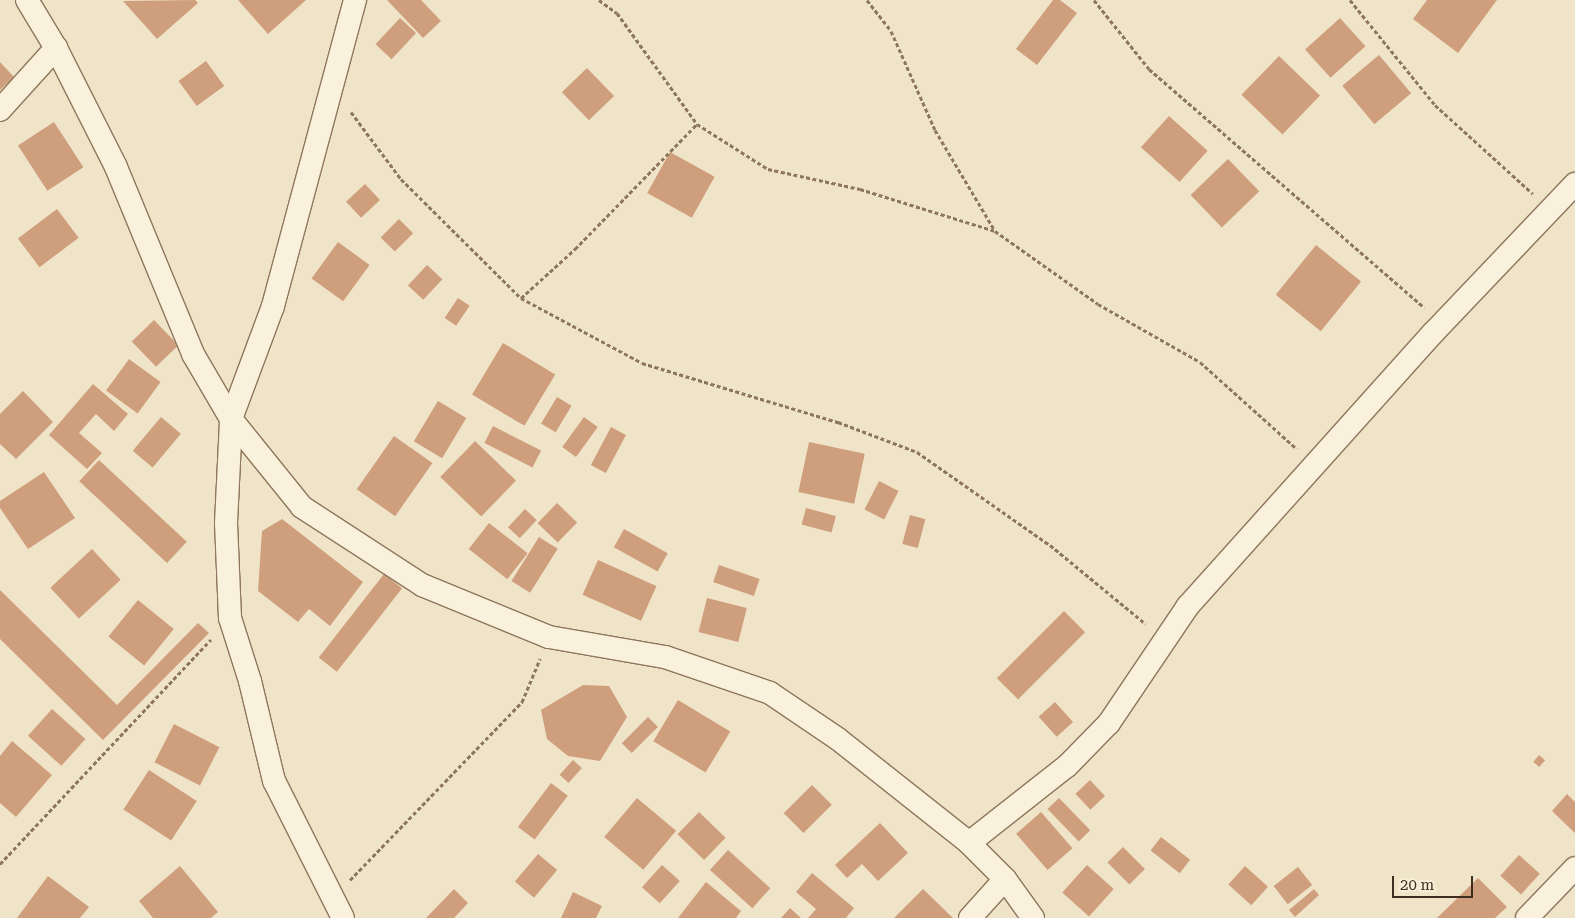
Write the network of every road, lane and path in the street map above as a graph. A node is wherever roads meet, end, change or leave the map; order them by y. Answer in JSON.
{"nodes":[{"id":1,"x":27,"y":0,"type":"edge"},
{"id":2,"x":355,"y":0,"type":"edge"},
{"id":3,"x":599,"y":0,"type":"edge"},
{"id":4,"x":867,"y":0,"type":"edge"},
{"id":5,"x":1094,"y":0,"type":"edge"},
{"id":6,"x":1350,"y":0,"type":"edge"},
{"id":7,"x":56,"y":48,"type":"junction"},
{"id":8,"x":332,"y":85,"type":"junction"},
{"id":9,"x":0,"y":110,"type":"edge"},
{"id":10,"x":697,"y":124,"type":"junction"},
{"id":11,"x":1575,"y":184,"type":"edge"},
{"id":12,"x":1551,"y":210,"type":"junction"},
{"id":13,"x":995,"y":231,"type":"junction"},
{"id":14,"x":521,"y":298,"type":"junction"},
{"id":15,"x":1443,"y":324,"type":"junction"},
{"id":16,"x":231,"y":419,"type":"junction"},
{"id":17,"x":1315,"y":465,"type":"junction"},
{"id":18,"x":230,"y":618,"type":"junction"},
{"id":19,"x":549,"y":638,"type":"junction"},
{"id":20,"x":1165,"y":640,"type":"junction"},
{"id":21,"x":969,"y":843,"type":"junction"},
{"id":22,"x":0,"y":864,"type":"edge"},
{"id":23,"x":1575,"y":868,"type":"edge"},
{"id":24,"x":1005,"y":879,"type":"junction"},
{"id":25,"x":333,"y":898,"type":"junction"},
{"id":26,"x":343,"y":918,"type":"edge"},
{"id":27,"x":970,"y":918,"type":"edge"},
{"id":28,"x":1033,"y":918,"type":"edge"},
{"id":29,"x":1527,"y":918,"type":"edge"}],
"edges":[{"from":1,"to":7,"type":"street"},
{"from":2,"to":8,"type":"street"},
{"from":3,"to":10,"type":"path"},
{"from":4,"to":13,"type":"path"},
{"from":5,"to":15,"type":"path"},
{"from":6,"to":12,"type":"path"},
{"from":7,"to":9,"type":"street"},
{"from":7,"to":16,"type":"street"},
{"from":8,"to":14,"type":"path"},
{"from":8,"to":16,"type":"street"},
{"from":10,"to":13,"type":"path"},
{"from":10,"to":14,"type":"path"},
{"from":11,"to":12,"type":"street"},
{"from":12,"to":15,"type":"street"},
{"from":13,"to":17,"type":"path"},
{"from":14,"to":20,"type":"path"},
{"from":15,"to":17,"type":"street"},
{"from":16,"to":18,"type":"street"},
{"from":16,"to":19,"type":"street"},
{"from":17,"to":20,"type":"street"},
{"from":18,"to":22,"type":"path"},
{"from":18,"to":25,"type":"street"},
{"from":19,"to":21,"type":"street"},
{"from":19,"to":25,"type":"path"},
{"from":20,"to":21,"type":"street"},
{"from":21,"to":24,"type":"street"},
{"from":23,"to":29,"type":"street"},
{"from":24,"to":27,"type":"street"},
{"from":24,"to":28,"type":"street"},
{"from":25,"to":26,"type":"street"}]}
